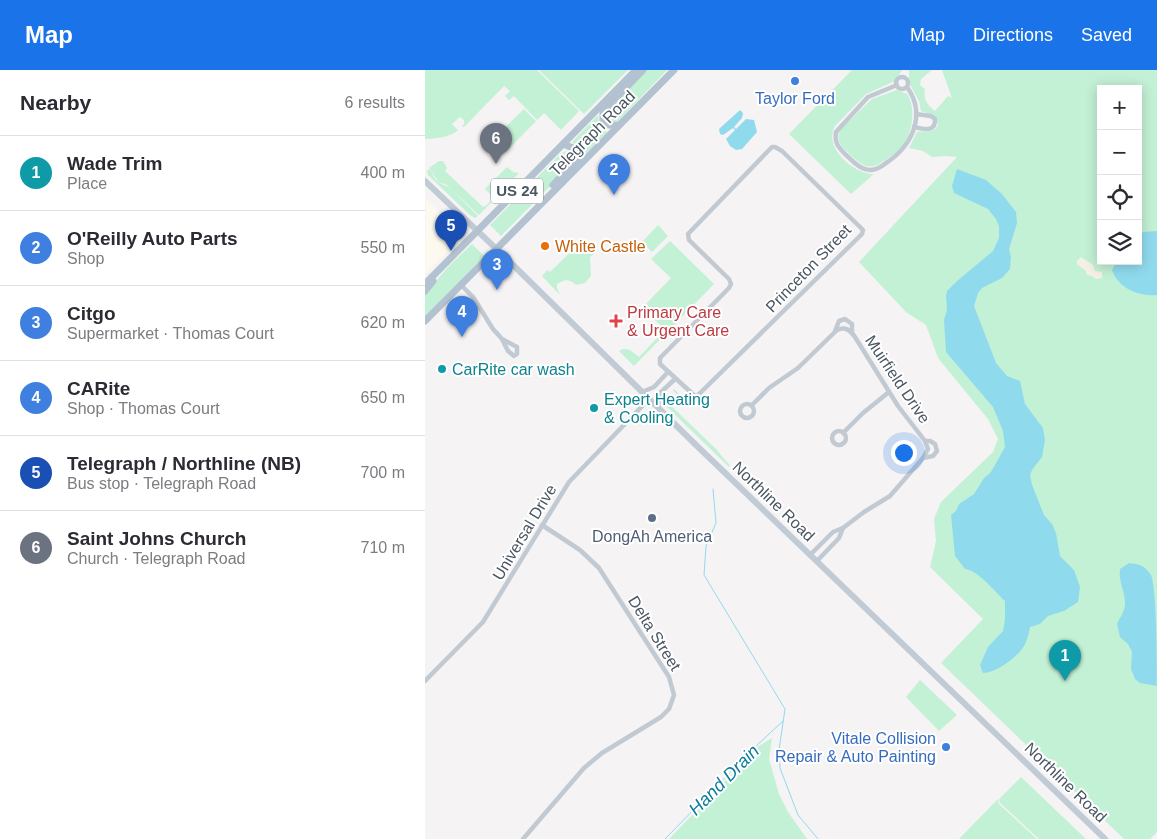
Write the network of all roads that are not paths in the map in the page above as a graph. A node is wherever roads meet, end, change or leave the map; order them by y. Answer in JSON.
{"nodes":[{"id":1,"x":636,"y":70,"type":"edge"},
{"id":2,"x":643,"y":70,"type":"edge"},
{"id":3,"x":674,"y":70,"type":"edge"},
{"id":4,"x":897,"y":85,"type":"junction"},
{"id":5,"x":907,"y":87,"type":"junction"},
{"id":6,"x":916,"y":114,"type":"junction"},
{"id":7,"x":619,"y":125,"type":"junction"},
{"id":8,"x":913,"y":127,"type":"junction"},
{"id":9,"x":563,"y":144,"type":"junction"},
{"id":10,"x":425,"y":181,"type":"edge"},
{"id":11,"x":477,"y":231,"type":"junction"},
{"id":12,"x":508,"y":236,"type":"junction"},
{"id":13,"x":496,"y":248,"type":"junction"},
{"id":14,"x":437,"y":272,"type":"junction"},
{"id":15,"x":425,"y":284,"type":"edge"},
{"id":16,"x":461,"y":285,"type":"junction"},
{"id":17,"x":425,"y":291,"type":"edge"},
{"id":18,"x":425,"y":321,"type":"edge"},
{"id":19,"x":834,"y":332,"type":"junction"},
{"id":20,"x":851,"y":332,"type":"junction"},
{"id":21,"x":502,"y":339,"type":"dead end"},
{"id":22,"x":668,"y":372,"type":"junction"},
{"id":23,"x":675,"y":379,"type":"junction"},
{"id":24,"x":642,"y":392,"type":"junction"},
{"id":25,"x":889,"y":392,"type":"junction"},
{"id":26,"x":649,"y":399,"type":"junction"},
{"id":27,"x":752,"y":405,"type":"dead end"},
{"id":28,"x":658,"y":407,"type":"junction"},
{"id":29,"x":843,"y":433,"type":"dead end"},
{"id":30,"x":925,"y":440,"type":"junction"},
{"id":31,"x":923,"y":458,"type":"junction"},
{"id":32,"x":542,"y":525,"type":"junction"},
{"id":33,"x":843,"y":528,"type":"junction"},
{"id":34,"x":810,"y":555,"type":"junction"},
{"id":35,"x":817,"y":561,"type":"junction"},
{"id":36,"x":425,"y":681,"type":"edge"},
{"id":37,"x":523,"y":839,"type":"edge"},
{"id":38,"x":1105,"y":839,"type":"edge"}],
"edges":[{"from":1,"to":9,"type":"main road","name":"Telegraph Road","number":"US 24"},
{"from":2,"to":7,"type":"main road"},
{"from":3,"to":7,"type":"main road","name":"Telegraph Road","number":"US 24"},
{"from":4,"to":5,"type":"street"},
{"from":4,"to":5,"type":"street"},
{"from":4,"to":8,"type":"street"},
{"from":5,"to":6,"type":"street"},
{"from":6,"to":8,"type":"street"},
{"from":6,"to":8,"type":"street"},
{"from":7,"to":12,"type":"main road","name":"Telegraph Road","number":"US 24"},
{"from":9,"to":11,"type":"main road","name":"Telegraph Road","number":"US 24"},
{"from":9,"to":12,"type":"main road"},
{"from":10,"to":11,"type":"main road","name":"Northline Road"},
{"from":11,"to":13,"type":"main road","name":"Northline Road"},
{"from":11,"to":14,"type":"main road","name":"Telegraph Road","number":"US 24"},
{"from":12,"to":13,"type":"main road","name":"Telegraph Road","number":"US 24"},
{"from":13,"to":16,"type":"main road","name":"Telegraph Road","number":"US 24"},
{"from":13,"to":24,"type":"main road","name":"Northline Road"},
{"from":14,"to":15,"type":"main road","name":"Telegraph Road","number":"US 24"},
{"from":14,"to":17,"type":"main road"},
{"from":16,"to":18,"type":"main road","name":"Telegraph Road","number":"US 24"},
{"from":16,"to":21,"type":"street"},
{"from":19,"to":20,"type":"street","name":"Muirfield Drive"},
{"from":19,"to":20,"type":"street","name":"Muirfield Drive"},
{"from":19,"to":27,"type":"street"},
{"from":20,"to":25,"type":"street","name":"Muirfield Drive"},
{"from":22,"to":23,"type":"street","name":"Princeton Street"},
{"from":22,"to":23,"type":"street","name":"Princeton Street"},
{"from":22,"to":24,"type":"street"},
{"from":23,"to":28,"type":"street"},
{"from":24,"to":26,"type":"main road","name":"Northline Road"},
{"from":25,"to":29,"type":"street"},
{"from":25,"to":30,"type":"street","name":"Muirfield Drive"},
{"from":26,"to":28,"type":"main road","name":"Northline Road"},
{"from":26,"to":32,"type":"street","name":"Universal Drive"},
{"from":28,"to":34,"type":"main road","name":"Northline Road"},
{"from":30,"to":31,"type":"street","name":"Muirfield Drive"},
{"from":30,"to":31,"type":"street","name":"Muirfield Drive"},
{"from":31,"to":33,"type":"street"},
{"from":32,"to":36,"type":"street","name":"Universal Drive"},
{"from":32,"to":37,"type":"street","name":"Delta Street"},
{"from":33,"to":34,"type":"street"},
{"from":33,"to":35,"type":"street"},
{"from":34,"to":35,"type":"main road","name":"Northline Road"},
{"from":35,"to":38,"type":"main road","name":"Northline Road"}]}
